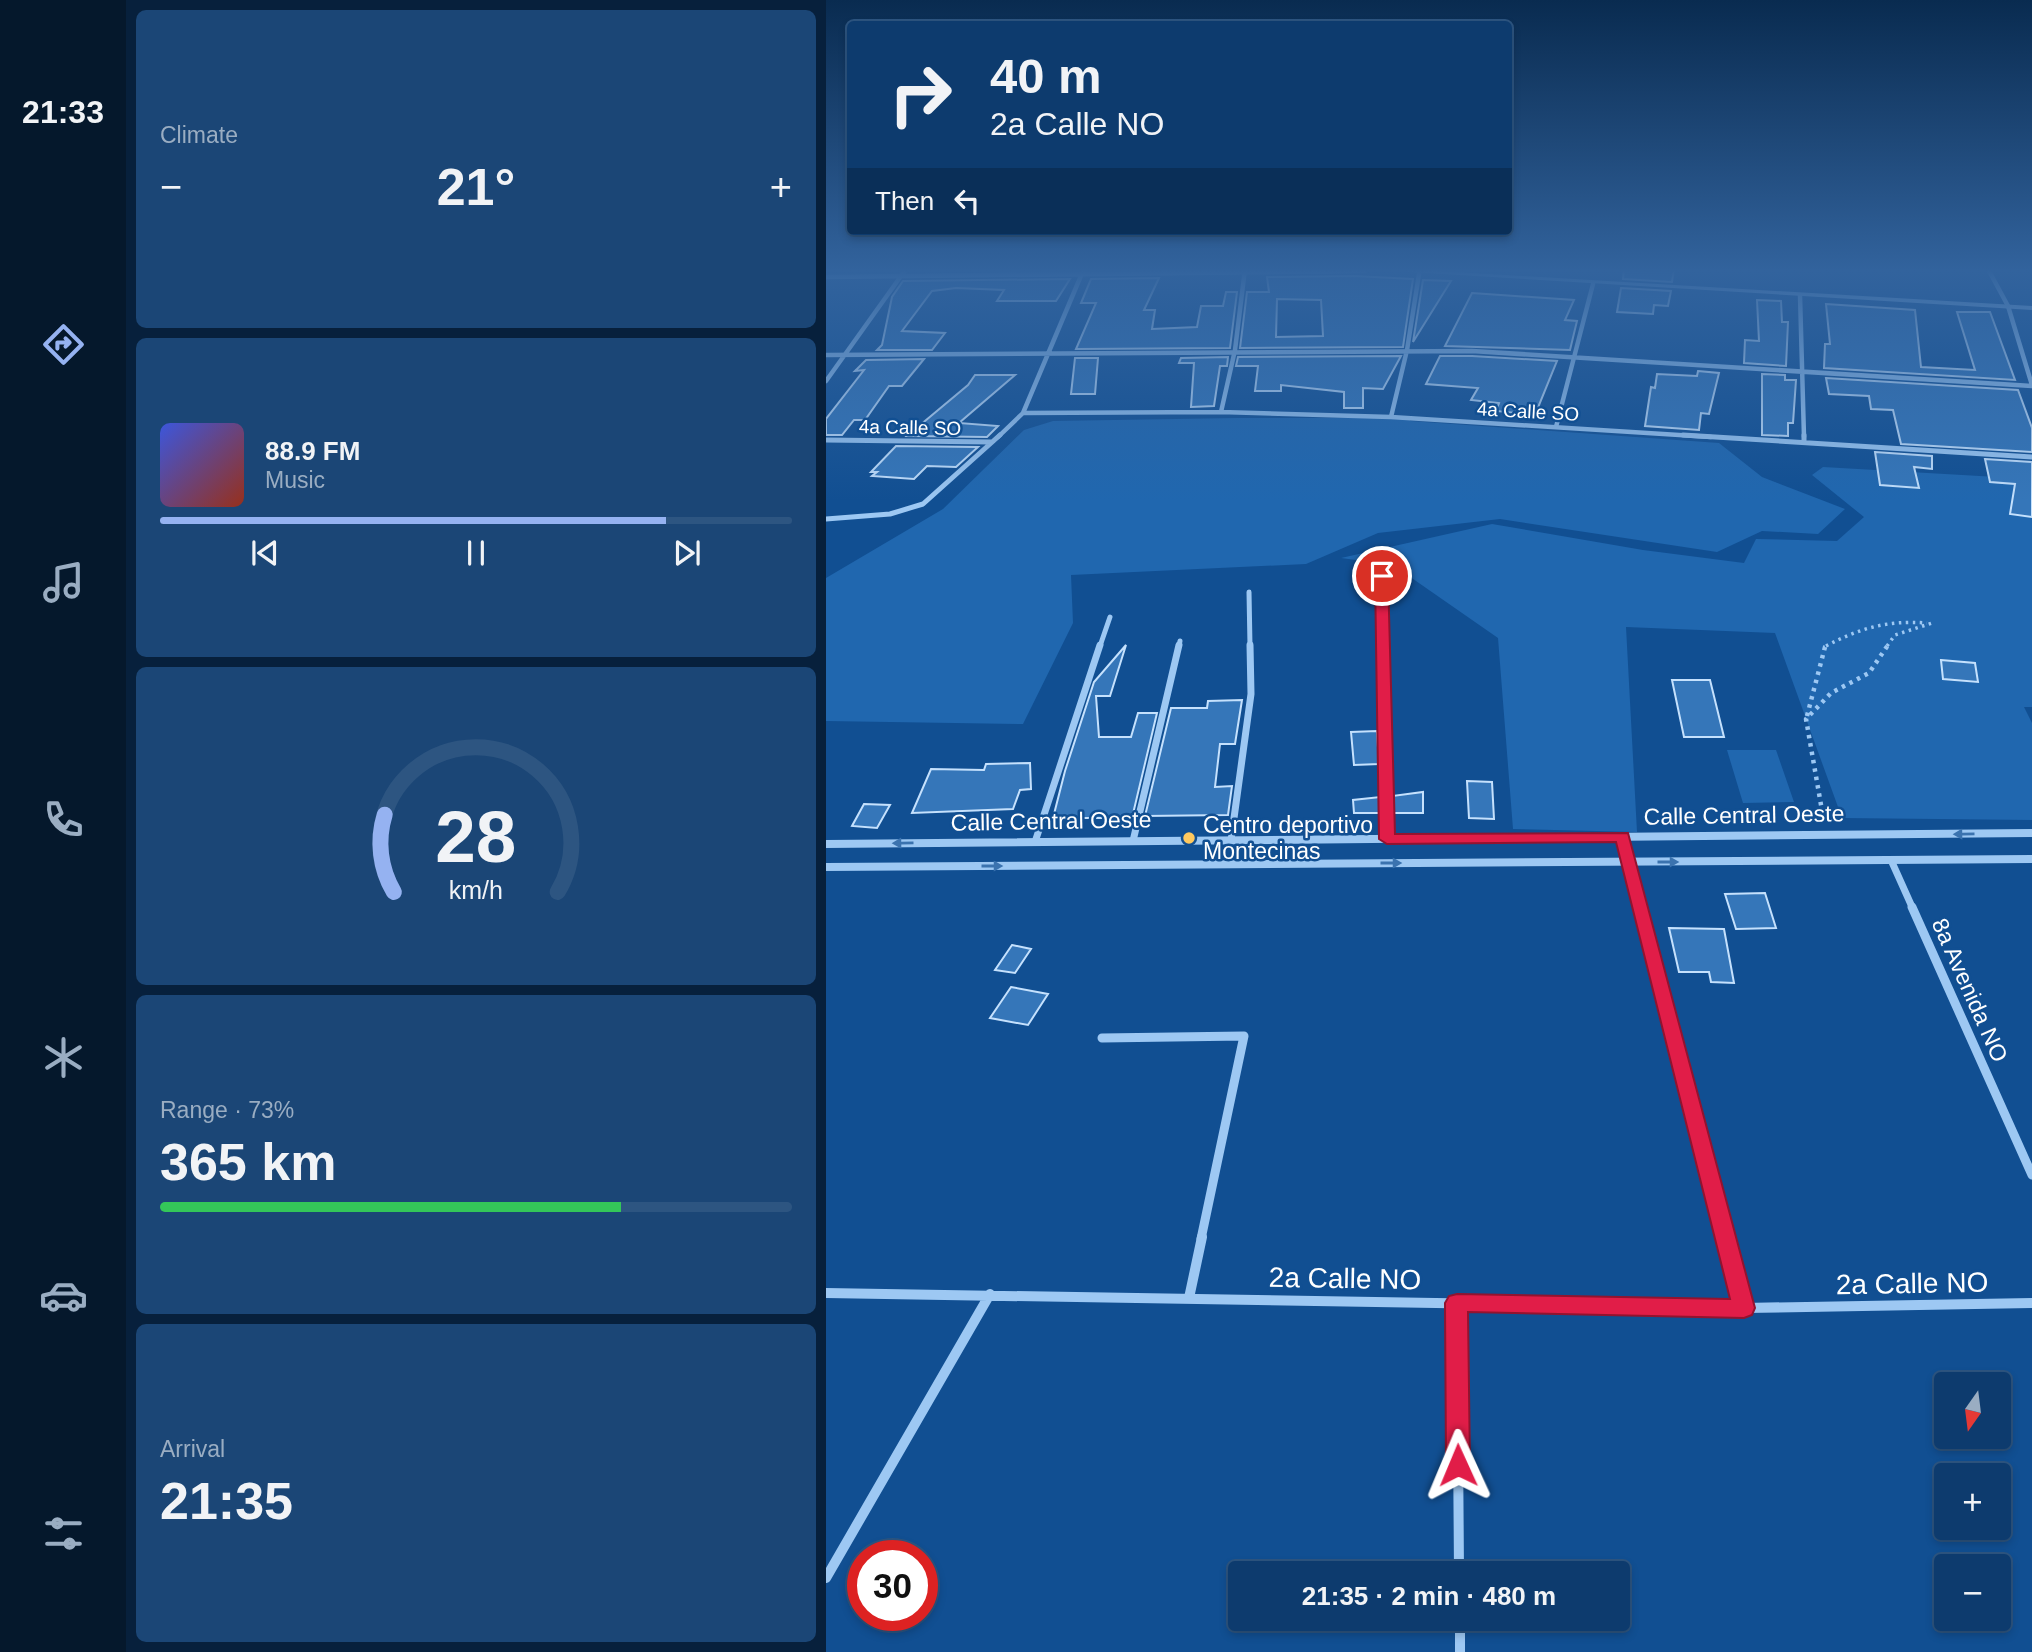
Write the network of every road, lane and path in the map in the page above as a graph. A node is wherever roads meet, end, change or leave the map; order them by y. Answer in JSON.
{"nodes":[{"id":1,"x":852,"y":346,"type":"edge"},
{"id":2,"x":1051,"y":346,"type":"edge"},
{"id":3,"x":1235,"y":346,"type":"edge"},
{"id":4,"x":1408,"y":346,"type":"edge"},
{"id":5,"x":1578,"y":346,"type":"edge"},
{"id":6,"x":1801,"y":346,"type":"edge"},
{"id":7,"x":2020,"y":346,"type":"edge"},
{"id":8,"x":1235,"y":350,"type":"junction"},
{"id":9,"x":1407,"y":350,"type":"junction"},
{"id":10,"x":1048,"y":353,"type":"junction"},
{"id":11,"x":826,"y":355,"type":"edge"},
{"id":12,"x":846,"y":355,"type":"junction"},
{"id":13,"x":1575,"y":357,"type":"junction"},
{"id":14,"x":1802,"y":372,"type":"junction"},
{"id":15,"x":826,"y":381,"type":"edge"},
{"id":16,"x":2032,"y":385,"type":"edge"},
{"id":17,"x":1221,"y":412,"type":"junction"},
{"id":18,"x":1023,"y":413,"type":"junction"},
{"id":19,"x":1391,"y":417,"type":"junction"},
{"id":20,"x":1556,"y":427,"type":"junction"},
{"id":21,"x":826,"y":440,"type":"edge"},
{"id":22,"x":1804,"y":441,"type":"junction"},
{"id":23,"x":993,"y":442,"type":"junction"},
{"id":24,"x":2032,"y":457,"type":"edge"},
{"id":25,"x":826,"y":519,"type":"edge"},
{"id":26,"x":1382,"y":576,"type":"dead end"},
{"id":27,"x":1249,"y":592,"type":"dead end"},
{"id":28,"x":1110,"y":617,"type":"dead end"},
{"id":29,"x":1180,"y":641,"type":"dead end"},
{"id":30,"x":1806,"y":719,"type":"junction"},
{"id":31,"x":1838,"y":822,"type":"dead end"},
{"id":32,"x":2032,"y":833,"type":"edge"},
{"id":33,"x":1622,"y":837,"type":"junction"},
{"id":34,"x":1387,"y":839,"type":"junction"},
{"id":35,"x":1231,"y":840,"type":"junction"},
{"id":36,"x":1133,"y":841,"type":"junction"},
{"id":37,"x":1035,"y":842,"type":"junction"},
{"id":38,"x":826,"y":844,"type":"edge"},
{"id":39,"x":2032,"y":859,"type":"edge"},
{"id":40,"x":1891,"y":860,"type":"junction"},
{"id":41,"x":1627,"y":862,"type":"junction"},
{"id":42,"x":826,"y":867,"type":"edge"},
{"id":43,"x":1102,"y":1038,"type":"dead end"},
{"id":44,"x":2032,"y":1175,"type":"edge"},
{"id":45,"x":826,"y":1293,"type":"edge"},
{"id":46,"x":990,"y":1294,"type":"junction"},
{"id":47,"x":1189,"y":1298,"type":"junction"},
{"id":48,"x":1457,"y":1303,"type":"junction"},
{"id":49,"x":2032,"y":1303,"type":"edge"},
{"id":50,"x":1744,"y":1308,"type":"junction"},
{"id":51,"x":1459,"y":1561,"type":"edge"},
{"id":52,"x":826,"y":1578,"type":"edge"},
{"id":53,"x":1460,"y":1631,"type":"edge"},
{"id":54,"x":1460,"y":1652,"type":"edge"}],
"edges":[{"from":1,"to":12,"type":"street"},
{"from":2,"to":10,"type":"street"},
{"from":3,"to":8,"type":"street"},
{"from":4,"to":9,"type":"street"},
{"from":5,"to":13,"type":"street"},
{"from":6,"to":14,"type":"street"},
{"from":7,"to":16,"type":"street"},
{"from":8,"to":9,"type":"street"},
{"from":8,"to":10,"type":"street"},
{"from":8,"to":17,"type":"street"},
{"from":9,"to":13,"type":"street"},
{"from":9,"to":19,"type":"street"},
{"from":10,"to":12,"type":"street"},
{"from":10,"to":18,"type":"street"},
{"from":11,"to":12,"type":"street"},
{"from":12,"to":15,"type":"street"},
{"from":13,"to":14,"type":"street"},
{"from":13,"to":20,"type":"street"},
{"from":14,"to":16,"type":"street"},
{"from":14,"to":22,"type":"street"},
{"from":17,"to":18,"type":"street","name":"4a Calle SO"},
{"from":17,"to":19,"type":"street","name":"4a Calle SO"},
{"from":18,"to":23,"type":"street"},
{"from":19,"to":20,"type":"street","name":"4a Calle SO"},
{"from":20,"to":22,"type":"street","name":"4a Calle SO"},
{"from":21,"to":23,"type":"street","name":"4a Calle SO"},
{"from":22,"to":24,"type":"street","name":"4a Calle SO"},
{"from":23,"to":25,"type":"street"},
{"from":26,"to":34,"type":"street"},
{"from":27,"to":35,"type":"street"},
{"from":28,"to":37,"type":"street"},
{"from":29,"to":36,"type":"street"},
{"from":30,"to":30,"type":"path"},
{"from":30,"to":31,"type":"path"},
{"from":32,"to":33,"type":"street","name":"Calle Central Oeste","one_way":true},
{"from":33,"to":34,"type":"street","name":"Calle Central Oeste"},
{"from":33,"to":41,"type":"street"},
{"from":34,"to":35,"type":"street","name":"Calle Central Oeste"},
{"from":35,"to":36,"type":"street","name":"Calle Central Oeste"},
{"from":36,"to":37,"type":"street","name":"Calle Central Oeste"},
{"from":37,"to":38,"type":"street","name":"Calle Central Oeste","one_way":true},
{"from":39,"to":40,"type":"street","name":"Calle Central Oeste"},
{"from":41,"to":40,"type":"street","name":"Calle Central Oeste","one_way":true},
{"from":40,"to":44,"type":"street","name":"8a Avenida NO"},
{"from":42,"to":41,"type":"street","name":"Calle Central Oeste","one_way":true},
{"from":41,"to":50,"type":"street"},
{"from":43,"to":47,"type":"street"},
{"from":45,"to":46,"type":"street","name":"2a Calle NO"},
{"from":46,"to":47,"type":"street","name":"2a Calle NO"},
{"from":46,"to":52,"type":"street"},
{"from":47,"to":48,"type":"street","name":"2a Calle NO"},
{"from":48,"to":50,"type":"street","name":"2a Calle NO"},
{"from":48,"to":51,"type":"street"},
{"from":49,"to":50,"type":"street","name":"2a Calle NO"},
{"from":53,"to":54,"type":"street"}]}
